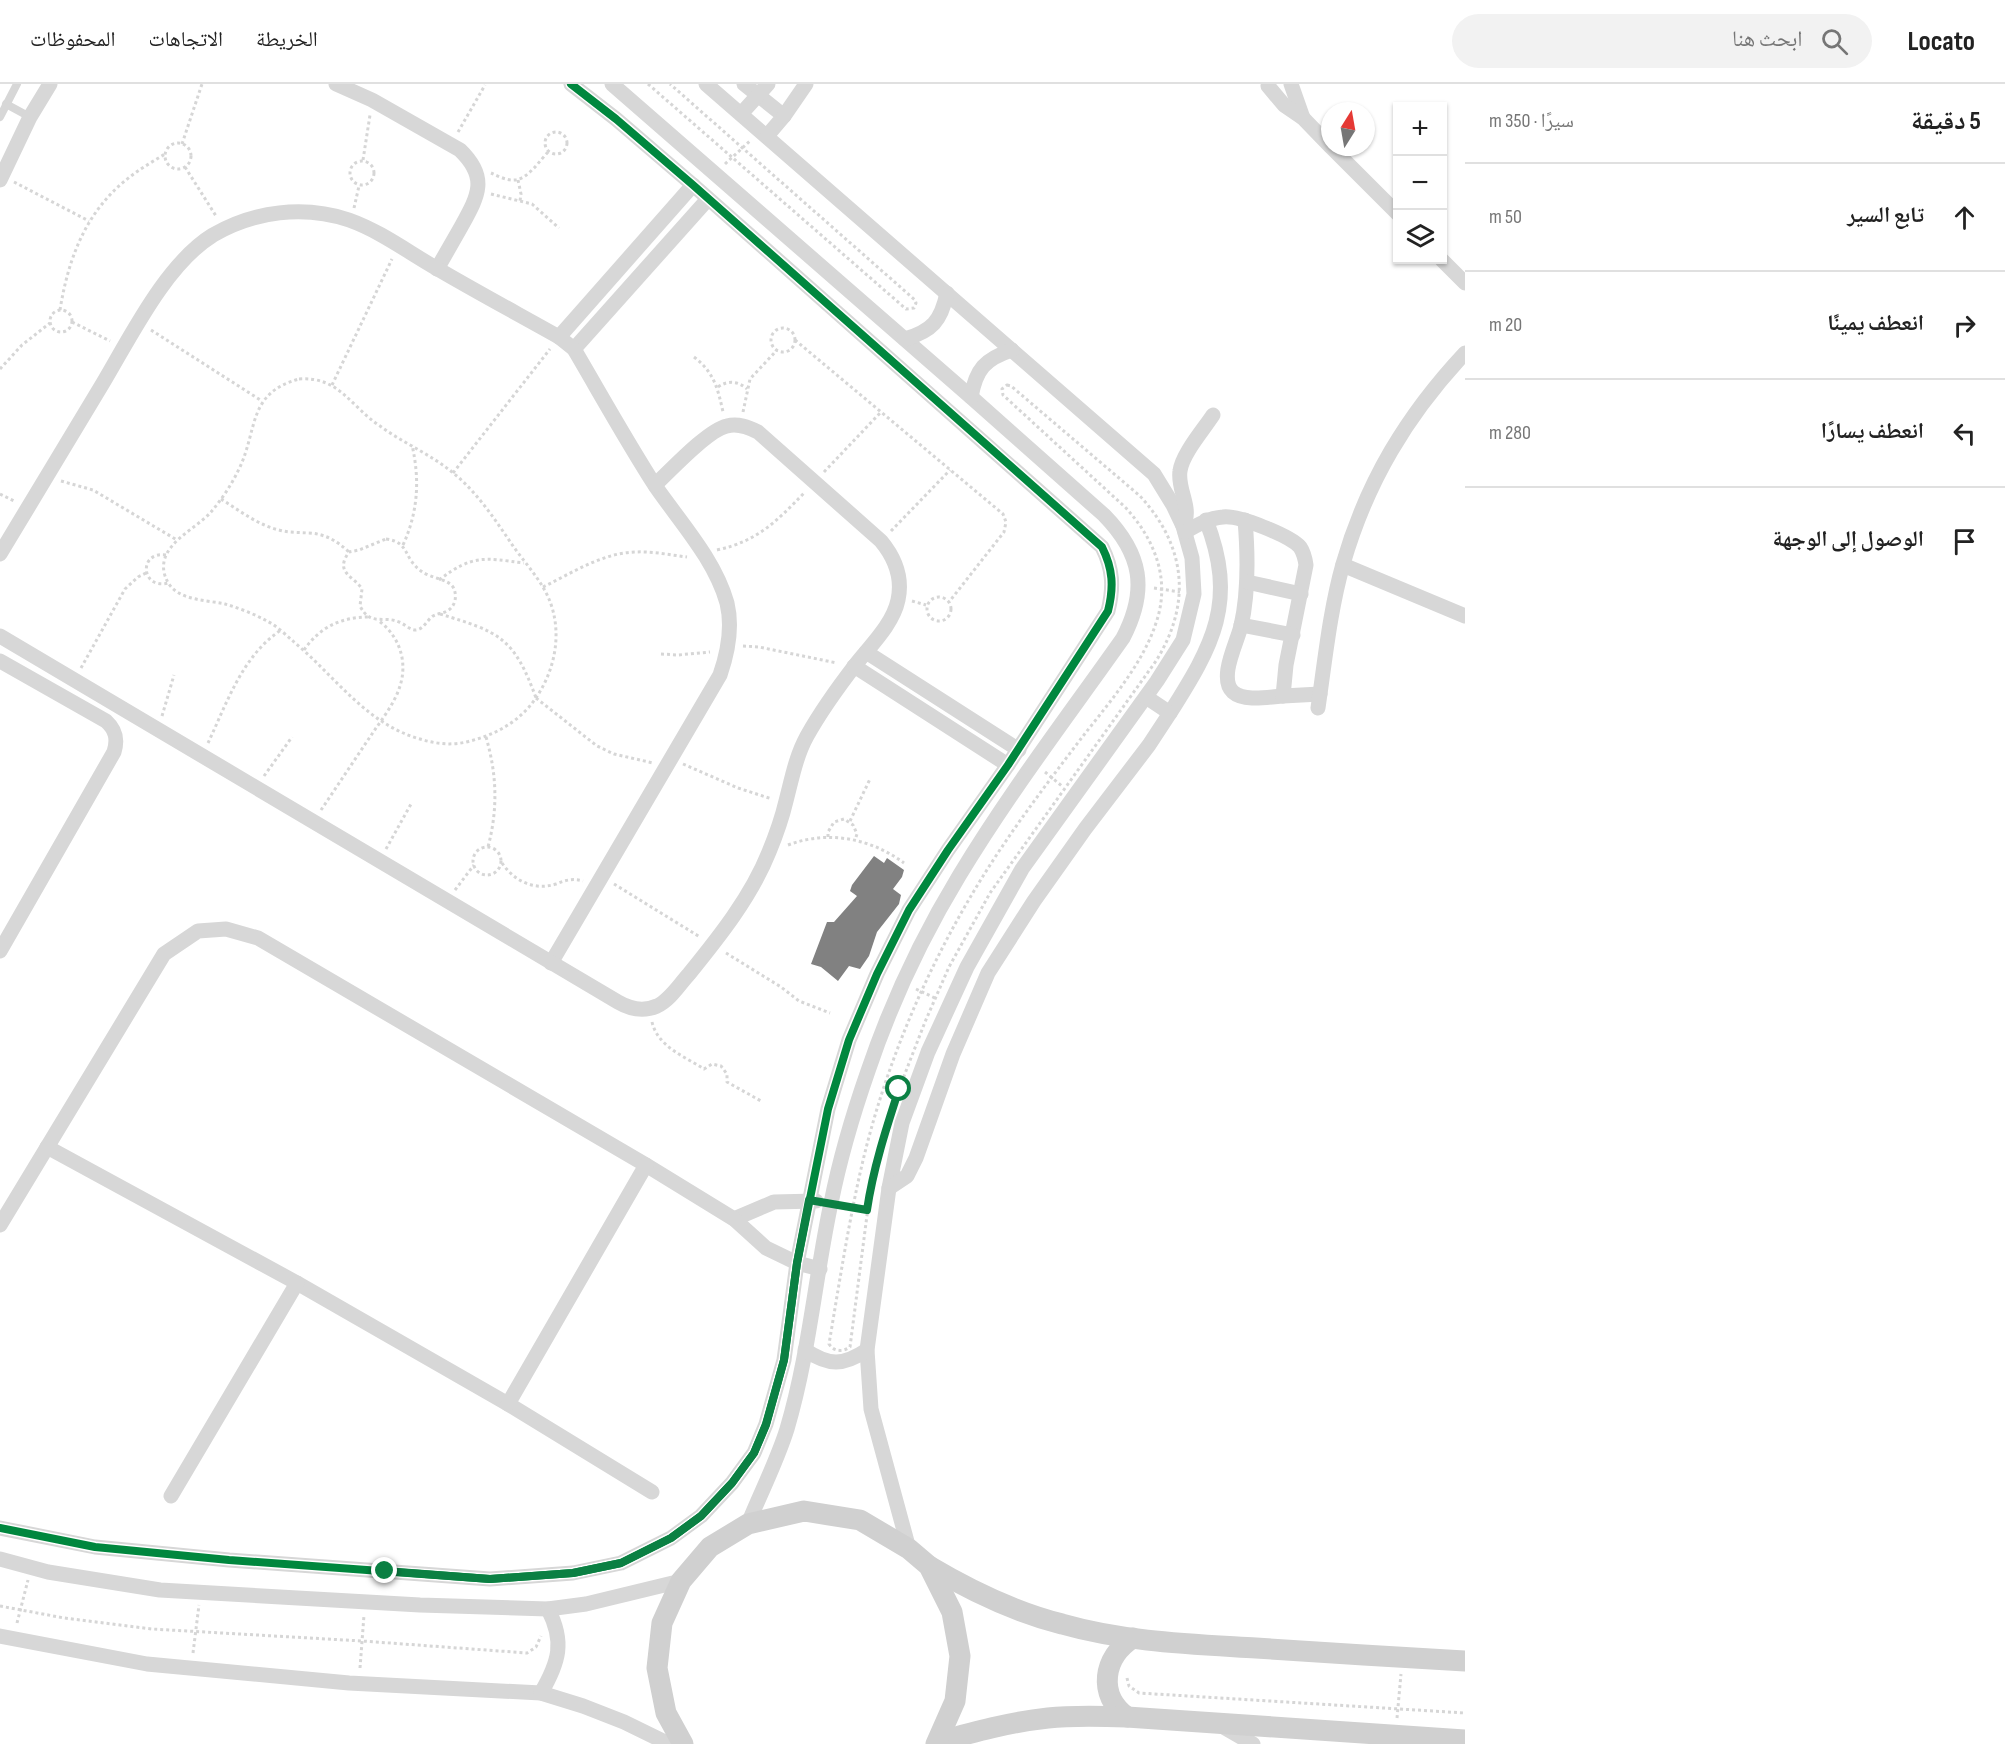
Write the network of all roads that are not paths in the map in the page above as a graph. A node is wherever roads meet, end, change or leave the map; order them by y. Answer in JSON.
{"nodes":[{"id":1,"x":17,"y":84,"type":"edge"},
{"id":2,"x":50,"y":84,"type":"edge"},
{"id":3,"x":336,"y":84,"type":"edge"},
{"id":4,"x":571,"y":84,"type":"edge"},
{"id":5,"x":612,"y":84,"type":"edge"},
{"id":6,"x":706,"y":84,"type":"edge"},
{"id":7,"x":744,"y":84,"type":"edge"},
{"id":8,"x":805,"y":84,"type":"edge"},
{"id":9,"x":1284,"y":84,"type":"edge"},
{"id":10,"x":1291,"y":84,"type":"edge"},
{"id":11,"x":1266,"y":85,"type":"edge"},
{"id":12,"x":764,"y":90,"type":"edge"},
{"id":13,"x":6,"y":104,"type":"junction"},
{"id":14,"x":741,"y":114,"type":"junction"},
{"id":15,"x":784,"y":116,"type":"junction"},
{"id":16,"x":0,"y":117,"type":"edge"},
{"id":17,"x":30,"y":117,"type":"junction"},
{"id":18,"x":1303,"y":118,"type":"junction"},
{"id":19,"x":764,"y":134,"type":"junction"},
{"id":20,"x":1321,"y":136,"type":"edge"},
{"id":21,"x":1341,"y":156,"type":"edge"},
{"id":22,"x":1,"y":178,"type":"edge"},
{"id":23,"x":693,"y":185,"type":"junction"},
{"id":24,"x":708,"y":199,"type":"junction"},
{"id":25,"x":1394,"y":210,"type":"edge"},
{"id":26,"x":666,"y":216,"type":"junction"},
{"id":27,"x":681,"y":229,"type":"junction"},
{"id":28,"x":1446,"y":264,"type":"edge"},
{"id":29,"x":437,"y":269,"type":"junction"},
{"id":30,"x":1465,"y":283,"type":"edge"},
{"id":31,"x":947,"y":293,"type":"junction"},
{"id":32,"x":559,"y":337,"type":"junction"},
{"id":33,"x":905,"y":339,"type":"junction"},
{"id":34,"x":574,"y":349,"type":"junction"},
{"id":35,"x":1012,"y":350,"type":"junction"},
{"id":36,"x":1465,"y":353,"type":"edge"},
{"id":37,"x":971,"y":396,"type":"junction"},
{"id":38,"x":1214,"y":415,"type":"dead end"},
{"id":39,"x":655,"y":485,"type":"junction"},
{"id":40,"x":1206,"y":520,"type":"junction"},
{"id":41,"x":1245,"y":520,"type":"junction"},
{"id":42,"x":1184,"y":529,"type":"junction"},
{"id":43,"x":0,"y":554,"type":"edge"},
{"id":44,"x":1342,"y":566,"type":"junction"},
{"id":45,"x":1247,"y":582,"type":"junction"},
{"id":46,"x":1301,"y":594,"type":"junction"},
{"id":47,"x":1465,"y":616,"type":"edge"},
{"id":48,"x":1241,"y":625,"type":"junction"},
{"id":49,"x":1293,"y":635,"type":"junction"},
{"id":50,"x":0,"y":636,"type":"edge"},
{"id":51,"x":866,"y":652,"type":"junction"},
{"id":52,"x":0,"y":661,"type":"edge"},
{"id":53,"x":854,"y":666,"type":"junction"},
{"id":54,"x":1283,"y":696,"type":"junction"},
{"id":55,"x":1146,"y":697,"type":"junction"},
{"id":56,"x":1170,"y":713,"type":"junction"},
{"id":57,"x":1018,"y":750,"type":"junction"},
{"id":58,"x":1008,"y":765,"type":"junction"},
{"id":59,"x":0,"y":951,"type":"edge"},
{"id":60,"x":551,"y":963,"type":"junction"},
{"id":61,"x":47,"y":1147,"type":"junction"},
{"id":62,"x":646,"y":1165,"type":"junction"},
{"id":63,"x":889,"y":1188,"type":"junction"},
{"id":64,"x":809,"y":1200,"type":"junction"},
{"id":65,"x":831,"y":1203,"type":"junction"},
{"id":66,"x":734,"y":1219,"type":"junction"},
{"id":67,"x":0,"y":1225,"type":"edge"},
{"id":68,"x":797,"y":1263,"type":"junction"},
{"id":69,"x":820,"y":1269,"type":"junction"},
{"id":70,"x":297,"y":1283,"type":"junction"},
{"id":71,"x":805,"y":1350,"type":"junction"},
{"id":72,"x":867,"y":1350,"type":"junction"},
{"id":73,"x":508,"y":1404,"type":"junction"},
{"id":74,"x":652,"y":1492,"type":"dead end"},
{"id":75,"x":171,"y":1496,"type":"dead end"},
{"id":76,"x":748,"y":1524,"type":"junction"},
{"id":77,"x":0,"y":1528,"type":"edge"},
{"id":78,"x":909,"y":1549,"type":"junction"},
{"id":79,"x":0,"y":1559,"type":"edge"},
{"id":80,"x":929,"y":1566,"type":"junction"},
{"id":81,"x":681,"y":1581,"type":"junction"},
{"id":82,"x":548,"y":1609,"type":"junction"},
{"id":83,"x":7,"y":1638,"type":"edge"},
{"id":84,"x":1133,"y":1638,"type":"junction"},
{"id":85,"x":1465,"y":1661,"type":"edge"},
{"id":86,"x":541,"y":1693,"type":"junction"},
{"id":87,"x":1127,"y":1717,"type":"junction"},
{"id":88,"x":1217,"y":1723,"type":"junction"},
{"id":89,"x":1465,"y":1740,"type":"edge"},
{"id":90,"x":937,"y":1743,"type":"edge"},
{"id":91,"x":669,"y":1744,"type":"edge"},
{"id":92,"x":683,"y":1744,"type":"edge"},
{"id":93,"x":1253,"y":1744,"type":"edge"}],
"edges":[{"from":1,"to":13,"type":"lane"},
{"from":2,"to":17,"type":"street"},
{"from":3,"to":29,"type":"street"},
{"from":4,"to":23,"type":"street"},
{"from":5,"to":33,"type":"street"},
{"from":6,"to":14,"type":"street"},
{"from":7,"to":12,"type":"street"},
{"from":8,"to":15,"type":"street"},
{"from":9,"to":11,"type":"street"},
{"from":10,"to":18,"type":"street"},
{"from":11,"to":18,"type":"street"},
{"from":12,"to":14,"type":"street"},
{"from":12,"to":15,"type":"street"},
{"from":13,"to":16,"type":"lane"},
{"from":13,"to":17,"type":"lane"},
{"from":14,"to":19,"type":"street"},
{"from":15,"to":19,"type":"street"},
{"from":17,"to":22,"type":"street"},
{"from":18,"to":20,"type":"street"},
{"from":19,"to":31,"type":"street"},
{"from":21,"to":25,"type":"street"},
{"from":23,"to":24,"type":"street"},
{"from":23,"to":26,"type":"street"},
{"from":24,"to":27,"type":"street"},
{"from":24,"to":57,"type":"street"},
{"from":26,"to":27,"type":"street"},
{"from":26,"to":32,"type":"street"},
{"from":27,"to":34,"type":"street"},
{"from":28,"to":30,"type":"street"},
{"from":29,"to":32,"type":"street"},
{"from":29,"to":43,"type":"street"},
{"from":31,"to":33,"type":"street"},
{"from":31,"to":35,"type":"street"},
{"from":32,"to":34,"type":"street"},
{"from":33,"to":37,"type":"street"},
{"from":34,"to":39,"type":"street"},
{"from":35,"to":37,"type":"street"},
{"from":35,"to":42,"type":"street"},
{"from":36,"to":44,"type":"street"},
{"from":37,"to":65,"type":"street"},
{"from":38,"to":42,"type":"street"},
{"from":39,"to":51,"type":"street"},
{"from":39,"to":60,"type":"street"},
{"from":40,"to":41,"type":"street"},
{"from":40,"to":42,"type":"street"},
{"from":40,"to":56,"type":"street"},
{"from":41,"to":45,"type":"street"},
{"from":41,"to":46,"type":"street"},
{"from":42,"to":55,"type":"street"},
{"from":44,"to":47,"type":"street"},
{"from":44,"to":54,"type":"street"},
{"from":45,"to":46,"type":"street"},
{"from":45,"to":48,"type":"street"},
{"from":46,"to":49,"type":"street"},
{"from":48,"to":49,"type":"street"},
{"from":48,"to":54,"type":"street"},
{"from":49,"to":54,"type":"street"},
{"from":50,"to":60,"type":"street"},
{"from":51,"to":53,"type":"street"},
{"from":51,"to":57,"type":"street"},
{"from":52,"to":59,"type":"street"},
{"from":53,"to":58,"type":"street"},
{"from":53,"to":60,"type":"street"},
{"from":55,"to":56,"type":"street"},
{"from":55,"to":63,"type":"street"},
{"from":56,"to":63,"type":"street"},
{"from":57,"to":58,"type":"street"},
{"from":58,"to":64,"type":"street"},
{"from":61,"to":62,"type":"street"},
{"from":61,"to":67,"type":"street"},
{"from":61,"to":70,"type":"street"},
{"from":62,"to":66,"type":"street"},
{"from":62,"to":73,"type":"street"},
{"from":63,"to":72,"type":"street"},
{"from":64,"to":65,"type":"street"},
{"from":64,"to":66,"type":"street"},
{"from":64,"to":68,"type":"street"},
{"from":65,"to":69,"type":"street"},
{"from":66,"to":68,"type":"street"},
{"from":68,"to":69,"type":"street"},
{"from":68,"to":77,"type":"street"},
{"from":69,"to":71,"type":"street"},
{"from":70,"to":73,"type":"street"},
{"from":70,"to":75,"type":"street"},
{"from":71,"to":72,"type":"street"},
{"from":71,"to":76,"type":"street"},
{"from":72,"to":78,"type":"street"},
{"from":73,"to":74,"type":"street"},
{"from":76,"to":78,"type":"street"},
{"from":76,"to":81,"type":"street"},
{"from":78,"to":80,"type":"street"},
{"from":79,"to":82,"type":"street"},
{"from":80,"to":84,"type":"street"},
{"from":80,"to":90,"type":"street"},
{"from":81,"to":82,"type":"street"},
{"from":81,"to":92,"type":"street"},
{"from":82,"to":86,"type":"street"},
{"from":83,"to":86,"type":"street"},
{"from":84,"to":85,"type":"street"},
{"from":84,"to":87,"type":"street"},
{"from":86,"to":91,"type":"street"},
{"from":87,"to":88,"type":"street"},
{"from":87,"to":90,"type":"street"},
{"from":88,"to":89,"type":"street"},
{"from":88,"to":93,"type":"street"}]}
